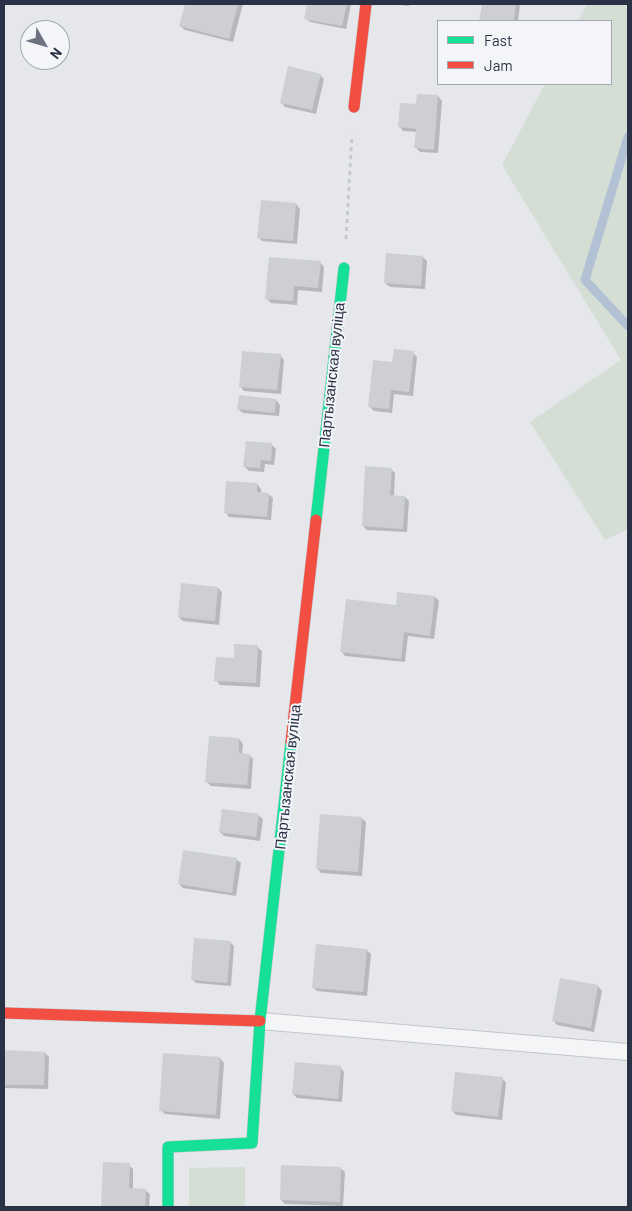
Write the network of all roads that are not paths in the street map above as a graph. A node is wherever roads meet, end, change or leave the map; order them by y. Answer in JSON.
{"nodes":[{"id":1,"x":366,"y":4,"type":"edge"},
{"id":2,"x":354,"y":107,"type":"road end"},
{"id":3,"x":344,"y":268,"type":"road end"},
{"id":4,"x":4,"y":1013,"type":"edge"},
{"id":5,"x":260,"y":1021,"type":"junction"},
{"id":6,"x":628,"y":1052,"type":"edge"},
{"id":7,"x":168,"y":1207,"type":"edge"}],
"edges":[{"from":1,"to":2,"type":"street"},
{"from":3,"to":5,"type":"street","name":"Партызанская вуліца"},
{"from":4,"to":5,"type":"street"},
{"from":5,"to":6,"type":"lane"},
{"from":5,"to":7,"type":"street","name":"Партызанская вуліца"}]}
